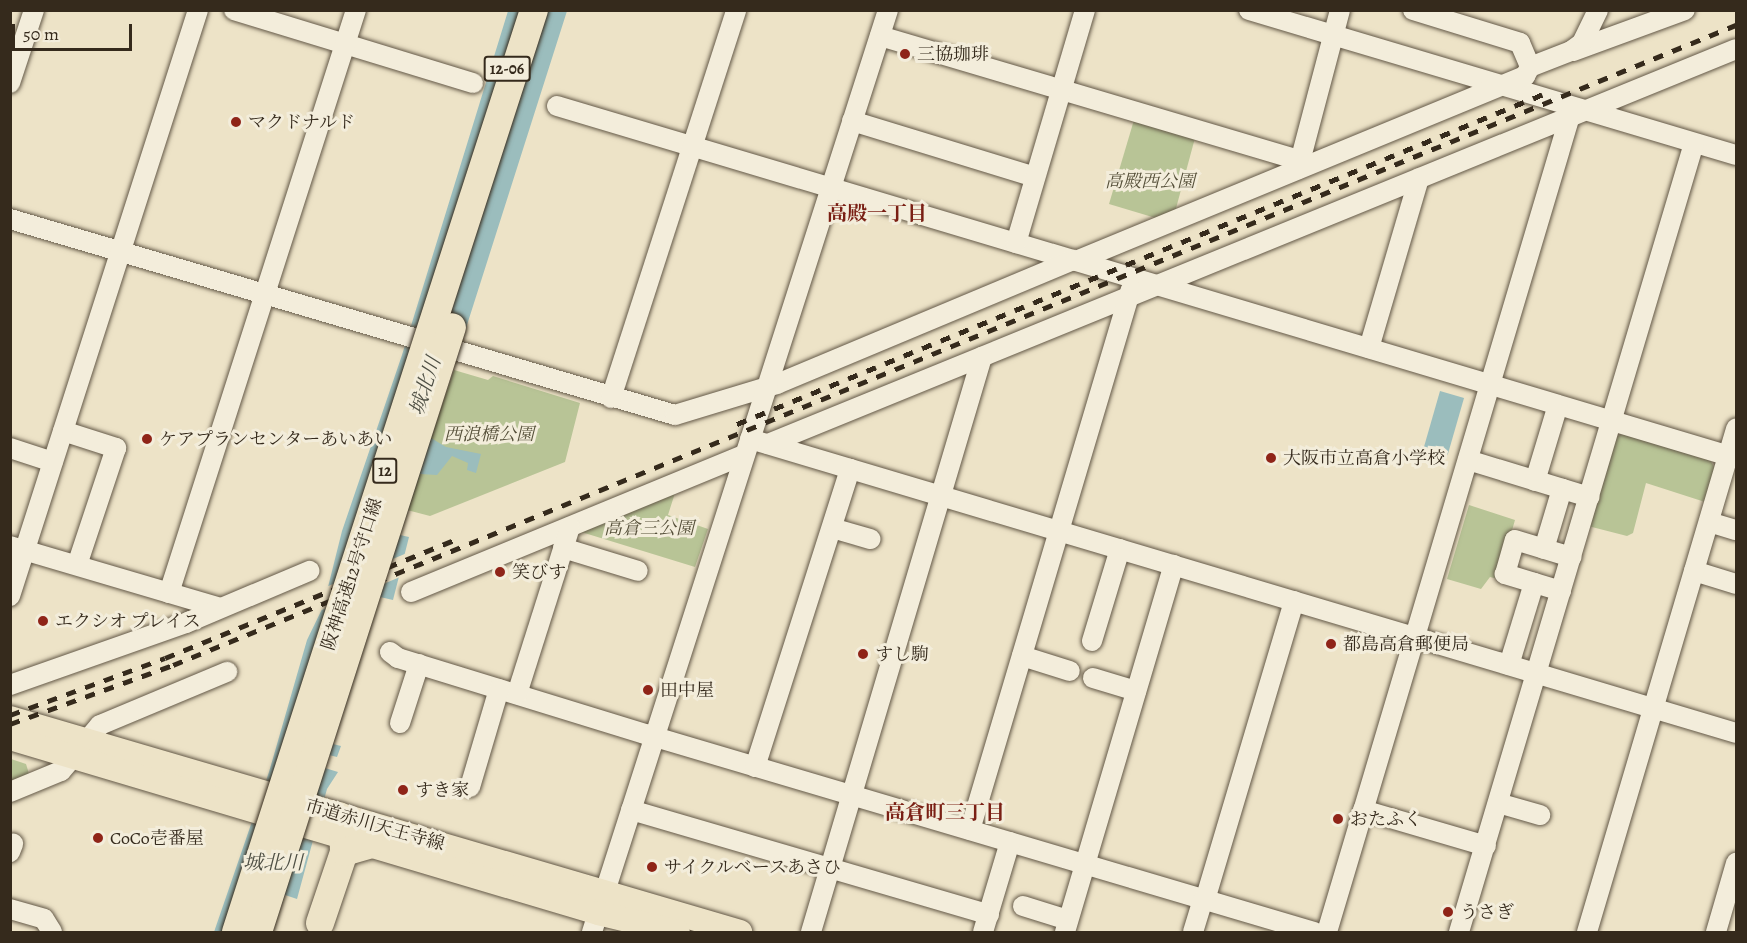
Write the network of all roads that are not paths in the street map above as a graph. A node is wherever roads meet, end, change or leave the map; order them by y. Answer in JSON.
{"nodes":[{"id":1,"x":34,"y":10,"type":"edge"},
{"id":2,"x":198,"y":10,"type":"edge"},
{"id":3,"x":234,"y":10,"type":"edge"},
{"id":4,"x":356,"y":10,"type":"edge"},
{"id":5,"x":519,"y":10,"type":"edge"},
{"id":6,"x":534,"y":10,"type":"edge"},
{"id":7,"x":554,"y":10,"type":"edge"},
{"id":8,"x":736,"y":10,"type":"edge"},
{"id":9,"x":888,"y":10,"type":"edge"},
{"id":10,"x":1085,"y":10,"type":"edge"},
{"id":11,"x":1249,"y":10,"type":"edge"},
{"id":12,"x":1340,"y":10,"type":"edge"},
{"id":13,"x":1413,"y":10,"type":"edge"},
{"id":14,"x":1598,"y":10,"type":"edge"},
{"id":15,"x":1681,"y":11,"type":"edge"},
{"id":16,"x":1333,"y":35,"type":"junction"},
{"id":17,"x":880,"y":36,"type":"junction"},
{"id":18,"x":345,"y":45,"type":"junction"},
{"id":19,"x":1737,"y":49,"type":"edge"},
{"id":20,"x":1571,"y":51,"type":"junction"},
{"id":21,"x":1530,"y":67,"type":"junction"},
{"id":22,"x":10,"y":83,"type":"edge"},
{"id":23,"x":472,"y":83,"type":"dead end"},
{"id":24,"x":1502,"y":86,"type":"junction"},
{"id":25,"x":1061,"y":91,"type":"junction"},
{"id":26,"x":557,"y":106,"type":"dead end"},
{"id":27,"x":1576,"y":111,"type":"junction"},
{"id":28,"x":852,"y":121,"type":"junction"},
{"id":29,"x":496,"y":128,"type":"junction"},
{"id":30,"x":1694,"y":143,"type":"junction"},
{"id":31,"x":692,"y":147,"type":"junction"},
{"id":32,"x":1737,"y":156,"type":"edge"},
{"id":33,"x":1298,"y":164,"type":"junction"},
{"id":34,"x":1035,"y":177,"type":"junction"},
{"id":35,"x":1419,"y":178,"type":"junction"},
{"id":36,"x":831,"y":188,"type":"junction"},
{"id":37,"x":10,"y":219,"type":"edge"},
{"id":38,"x":1016,"y":243,"type":"junction"},
{"id":39,"x":120,"y":252,"type":"junction"},
{"id":40,"x":1075,"y":261,"type":"junction"},
{"id":41,"x":1157,"y":285,"type":"junction"},
{"id":42,"x":1131,"y":288,"type":"junction"},
{"id":43,"x":265,"y":295,"type":"junction"},
{"id":44,"x":1369,"y":348,"type":"junction"},
{"id":45,"x":982,"y":357,"type":"junction"},
{"id":46,"x":1490,"y":384,"type":"junction"},
{"id":47,"x":768,"y":385,"type":"junction"},
{"id":48,"x":612,"y":398,"type":"junction"},
{"id":49,"x":1558,"y":405,"type":"junction"},
{"id":50,"x":1611,"y":420,"type":"junction"},
{"id":51,"x":1737,"y":429,"type":"edge"},
{"id":52,"x":63,"y":431,"type":"junction"},
{"id":53,"x":755,"y":446,"type":"junction"},
{"id":54,"x":10,"y":448,"type":"edge"},
{"id":55,"x":1733,"y":457,"type":"edge"},
{"id":56,"x":1468,"y":460,"type":"junction"},
{"id":57,"x":53,"y":462,"type":"junction"},
{"id":58,"x":850,"y":469,"type":"junction"},
{"id":59,"x":1535,"y":481,"type":"junction"},
{"id":60,"x":1562,"y":489,"type":"junction"},
{"id":61,"x":941,"y":496,"type":"junction"},
{"id":62,"x":1589,"y":497,"type":"junction"},
{"id":63,"x":1709,"y":522,"type":"junction"},
{"id":64,"x":570,"y":527,"type":"junction"},
{"id":65,"x":832,"y":528,"type":"junction"},
{"id":66,"x":1737,"y":530,"type":"edge"},
{"id":67,"x":1059,"y":531,"type":"junction"},
{"id":68,"x":870,"y":539,"type":"dead end"},
{"id":69,"x":18,"y":548,"type":"edge"},
{"id":70,"x":563,"y":548,"type":"junction"},
{"id":71,"x":1120,"y":549,"type":"junction"},
{"id":72,"x":1544,"y":549,"type":"junction"},
{"id":73,"x":1571,"y":557,"type":"junction"},
{"id":74,"x":77,"y":565,"type":"junction"},
{"id":75,"x":1174,"y":565,"type":"junction"},
{"id":76,"x":309,"y":571,"type":"dead end"},
{"id":77,"x":638,"y":571,"type":"dead end"},
{"id":78,"x":1694,"y":571,"type":"junction"},
{"id":79,"x":1534,"y":583,"type":"junction"},
{"id":80,"x":1737,"y":584,"type":"edge"},
{"id":81,"x":1561,"y":591,"type":"junction"},
{"id":82,"x":411,"y":592,"type":"dead end"},
{"id":83,"x":169,"y":593,"type":"junction"},
{"id":84,"x":10,"y":596,"type":"edge"},
{"id":85,"x":1294,"y":601,"type":"junction"},
{"id":86,"x":220,"y":608,"type":"junction"},
{"id":87,"x":1415,"y":636,"type":"junction"},
{"id":88,"x":1092,"y":642,"type":"dead end"},
{"id":89,"x":390,"y":651,"type":"dead end"},
{"id":90,"x":1022,"y":656,"type":"junction"},
{"id":91,"x":419,"y":664,"type":"junction"},
{"id":92,"x":1509,"y":665,"type":"junction"},
{"id":93,"x":1070,"y":671,"type":"dead end"},
{"id":94,"x":227,"y":672,"type":"dead end"},
{"id":95,"x":1537,"y":673,"type":"junction"},
{"id":96,"x":1093,"y":678,"type":"dead end"},
{"id":97,"x":10,"y":685,"type":"edge"},
{"id":98,"x":508,"y":691,"type":"junction"},
{"id":99,"x":1136,"y":691,"type":"junction"},
{"id":100,"x":1654,"y":708,"type":"junction"},
{"id":101,"x":10,"y":718,"type":"edge"},
{"id":102,"x":400,"y":723,"type":"dead end"},
{"id":103,"x":1737,"y":733,"type":"edge"},
{"id":104,"x":655,"y":737,"type":"junction"},
{"id":105,"x":10,"y":738,"type":"edge"},
{"id":106,"x":81,"y":750,"type":"junction"},
{"id":107,"x":755,"y":766,"type":"junction"},
{"id":108,"x":470,"y":787,"type":"dead end"},
{"id":109,"x":10,"y":792,"type":"edge"},
{"id":110,"x":852,"y":795,"type":"junction"},
{"id":111,"x":1498,"y":803,"type":"junction"},
{"id":112,"x":631,"y":810,"type":"junction"},
{"id":113,"x":1363,"y":810,"type":"junction"},
{"id":114,"x":1540,"y":815,"type":"dead end"},
{"id":115,"x":970,"y":830,"type":"junction"},
{"id":116,"x":346,"y":837,"type":"junction"},
{"id":117,"x":1010,"y":842,"type":"junction"},
{"id":118,"x":1486,"y":846,"type":"junction"},
{"id":119,"x":1737,"y":863,"type":"edge"},
{"id":120,"x":1085,"y":865,"type":"junction"},
{"id":121,"x":830,"y":868,"type":"junction"},
{"id":122,"x":1204,"y":900,"type":"junction"},
{"id":123,"x":1023,"y":906,"type":"dead end"},
{"id":124,"x":10,"y":909,"type":"edge"},
{"id":125,"x":598,"y":914,"type":"edge"},
{"id":126,"x":320,"y":923,"type":"dead end"},
{"id":127,"x":986,"y":924,"type":"edge"},
{"id":128,"x":1067,"y":926,"type":"edge"},
{"id":129,"x":52,"y":933,"type":"edge"},
{"id":130,"x":236,"y":933,"type":"edge"},
{"id":131,"x":258,"y":933,"type":"edge"},
{"id":132,"x":678,"y":933,"type":"edge"},
{"id":133,"x":740,"y":933,"type":"edge"},
{"id":134,"x":811,"y":933,"type":"edge"},
{"id":135,"x":1193,"y":933,"type":"edge"},
{"id":136,"x":1314,"y":933,"type":"edge"},
{"id":137,"x":1327,"y":933,"type":"edge"},
{"id":138,"x":1459,"y":933,"type":"edge"},
{"id":139,"x":1587,"y":933,"type":"edge"},
{"id":140,"x":1716,"y":933,"type":"edge"}],
"edges":[{"from":1,"to":22,"type":"street"},
{"from":2,"to":39,"type":"street"},
{"from":3,"to":18,"type":"street"},
{"from":4,"to":18,"type":"street"},
{"from":5,"to":29,"type":"highway","number":"12-06","bridge":true},
{"from":6,"to":29,"type":"highway","name":"阪神高速12号守口線","number":"12","bridge":true},
{"from":7,"to":131,"type":"highway","name":"阪神高速12号守口線","number":"12","bridge":true},
{"from":8,"to":31,"type":"street"},
{"from":9,"to":17,"type":"street"},
{"from":10,"to":25,"type":"street"},
{"from":11,"to":16,"type":"street"},
{"from":12,"to":16,"type":"street"},
{"from":13,"to":21,"type":"street"},
{"from":14,"to":20,"type":"street"},
{"from":15,"to":20,"type":"street"},
{"from":16,"to":24,"type":"street"},
{"from":16,"to":33,"type":"street"},
{"from":17,"to":25,"type":"street"},
{"from":17,"to":28,"type":"street"},
{"from":18,"to":23,"type":"street"},
{"from":18,"to":43,"type":"street"},
{"from":19,"to":27,"type":"street"},
{"from":20,"to":21,"type":"street"},
{"from":21,"to":24,"type":"street"},
{"from":24,"to":27,"type":"street"},
{"from":24,"to":33,"type":"street"},
{"from":25,"to":33,"type":"street"},
{"from":25,"to":34,"type":"street"},
{"from":26,"to":31,"type":"street"},
{"from":27,"to":30,"type":"street"},
{"from":27,"to":35,"type":"street"},
{"from":27,"to":46,"type":"street"},
{"from":28,"to":34,"type":"street"},
{"from":28,"to":36,"type":"street"},
{"from":29,"to":130,"type":"highway","name":"阪神高速12号守口線","number":"12","bridge":true},
{"from":30,"to":32,"type":"street"},
{"from":30,"to":50,"type":"street"},
{"from":31,"to":36,"type":"street"},
{"from":31,"to":48,"type":"street"},
{"from":33,"to":40,"type":"street"},
{"from":34,"to":38,"type":"street"},
{"from":35,"to":41,"type":"street"},
{"from":35,"to":44,"type":"street"},
{"from":36,"to":38,"type":"street"},
{"from":36,"to":47,"type":"street"},
{"from":37,"to":39,"type":"street"},
{"from":38,"to":40,"type":"street"},
{"from":39,"to":43,"type":"street"},
{"from":39,"to":52,"type":"street"},
{"from":40,"to":42,"type":"street"},
{"from":40,"to":47,"type":"street"},
{"from":41,"to":42,"type":"street"},
{"from":41,"to":44,"type":"street"},
{"from":42,"to":45,"type":"street"},
{"from":42,"to":67,"type":"street"},
{"from":43,"to":48,"type":"street","bridge":true},
{"from":43,"to":83,"type":"street"},
{"from":44,"to":46,"type":"street"},
{"from":45,"to":53,"type":"street"},
{"from":45,"to":61,"type":"street"},
{"from":46,"to":49,"type":"street"},
{"from":46,"to":56,"type":"street"},
{"from":47,"to":48,"type":"street"},
{"from":47,"to":53,"type":"street"},
{"from":49,"to":50,"type":"street"},
{"from":49,"to":59,"type":"street"},
{"from":50,"to":55,"type":"street"},
{"from":50,"to":62,"type":"street"},
{"from":51,"to":55,"type":"street"},
{"from":52,"to":57,"type":"street"},
{"from":52,"to":74,"type":"street"},
{"from":53,"to":58,"type":"street"},
{"from":53,"to":64,"type":"street"},
{"from":53,"to":104,"type":"street"},
{"from":54,"to":57,"type":"street"},
{"from":55,"to":63,"type":"street"},
{"from":56,"to":59,"type":"street"},
{"from":56,"to":87,"type":"street"},
{"from":57,"to":69,"type":"street"},
{"from":58,"to":61,"type":"street"},
{"from":58,"to":65,"type":"street"},
{"from":59,"to":60,"type":"street"},
{"from":60,"to":62,"type":"street"},
{"from":60,"to":72,"type":"street"},
{"from":61,"to":67,"type":"street"},
{"from":61,"to":110,"type":"street"},
{"from":62,"to":73,"type":"street"},
{"from":63,"to":66,"type":"street"},
{"from":63,"to":78,"type":"street"},
{"from":64,"to":70,"type":"street"},
{"from":64,"to":82,"type":"street"},
{"from":65,"to":68,"type":"street"},
{"from":65,"to":107,"type":"street"},
{"from":67,"to":71,"type":"street"},
{"from":67,"to":90,"type":"street"},
{"from":69,"to":74,"type":"street"},
{"from":69,"to":84,"type":"street"},
{"from":70,"to":77,"type":"street"},
{"from":70,"to":98,"type":"street"},
{"from":71,"to":75,"type":"street"},
{"from":71,"to":88,"type":"street"},
{"from":72,"to":73,"type":"street"},
{"from":72,"to":79,"type":"street"},
{"from":73,"to":81,"type":"street"},
{"from":74,"to":83,"type":"street"},
{"from":75,"to":85,"type":"street"},
{"from":75,"to":99,"type":"street"},
{"from":76,"to":86,"type":"street"},
{"from":78,"to":80,"type":"street"},
{"from":78,"to":100,"type":"street"},
{"from":79,"to":81,"type":"street"},
{"from":79,"to":92,"type":"street"},
{"from":81,"to":95,"type":"street"},
{"from":83,"to":86,"type":"street"},
{"from":85,"to":87,"type":"street"},
{"from":85,"to":122,"type":"street"},
{"from":86,"to":97,"type":"street"},
{"from":87,"to":92,"type":"street"},
{"from":87,"to":113,"type":"street"},
{"from":89,"to":91,"type":"street"},
{"from":90,"to":93,"type":"street"},
{"from":90,"to":115,"type":"street"},
{"from":91,"to":98,"type":"street"},
{"from":91,"to":102,"type":"street"},
{"from":92,"to":95,"type":"street"},
{"from":94,"to":106,"type":"street"},
{"from":95,"to":100,"type":"street"},
{"from":95,"to":111,"type":"street"},
{"from":96,"to":99,"type":"street"},
{"from":98,"to":104,"type":"street"},
{"from":98,"to":108,"type":"street"},
{"from":99,"to":120,"type":"street"},
{"from":100,"to":103,"type":"street"},
{"from":100,"to":139,"type":"street"},
{"from":101,"to":106,"type":"main road","name":"市道赤川天王寺線"},
{"from":104,"to":107,"type":"street"},
{"from":104,"to":112,"type":"street"},
{"from":105,"to":106,"type":"main road","name":"市道赤川天王寺線"},
{"from":106,"to":109,"type":"street"},
{"from":106,"to":116,"type":"main road","name":"市道赤川天王寺線","bridge":true},
{"from":107,"to":110,"type":"street"},
{"from":110,"to":115,"type":"street"},
{"from":110,"to":121,"type":"street"},
{"from":111,"to":114,"type":"street"},
{"from":111,"to":118,"type":"street"},
{"from":112,"to":121,"type":"street"},
{"from":112,"to":125,"type":"street"},
{"from":113,"to":118,"type":"street"},
{"from":113,"to":137,"type":"street"},
{"from":115,"to":117,"type":"street"},
{"from":116,"to":125,"type":"main road","name":"市道赤川天王寺線"},
{"from":116,"to":125,"type":"main road","name":"市道赤川天王寺線"},
{"from":116,"to":126,"type":"highway"},
{"from":117,"to":120,"type":"street"},
{"from":117,"to":127,"type":"street"},
{"from":118,"to":138,"type":"street"},
{"from":119,"to":140,"type":"street"},
{"from":120,"to":122,"type":"street"},
{"from":120,"to":128,"type":"street"},
{"from":121,"to":127,"type":"street"},
{"from":121,"to":134,"type":"street"},
{"from":122,"to":135,"type":"street"},
{"from":122,"to":136,"type":"street"},
{"from":123,"to":128,"type":"street"},
{"from":124,"to":129,"type":"street"},
{"from":125,"to":132,"type":"main road","name":"市道赤川天王寺線"},
{"from":125,"to":133,"type":"main road","name":"市道赤川天王寺線"}]}
